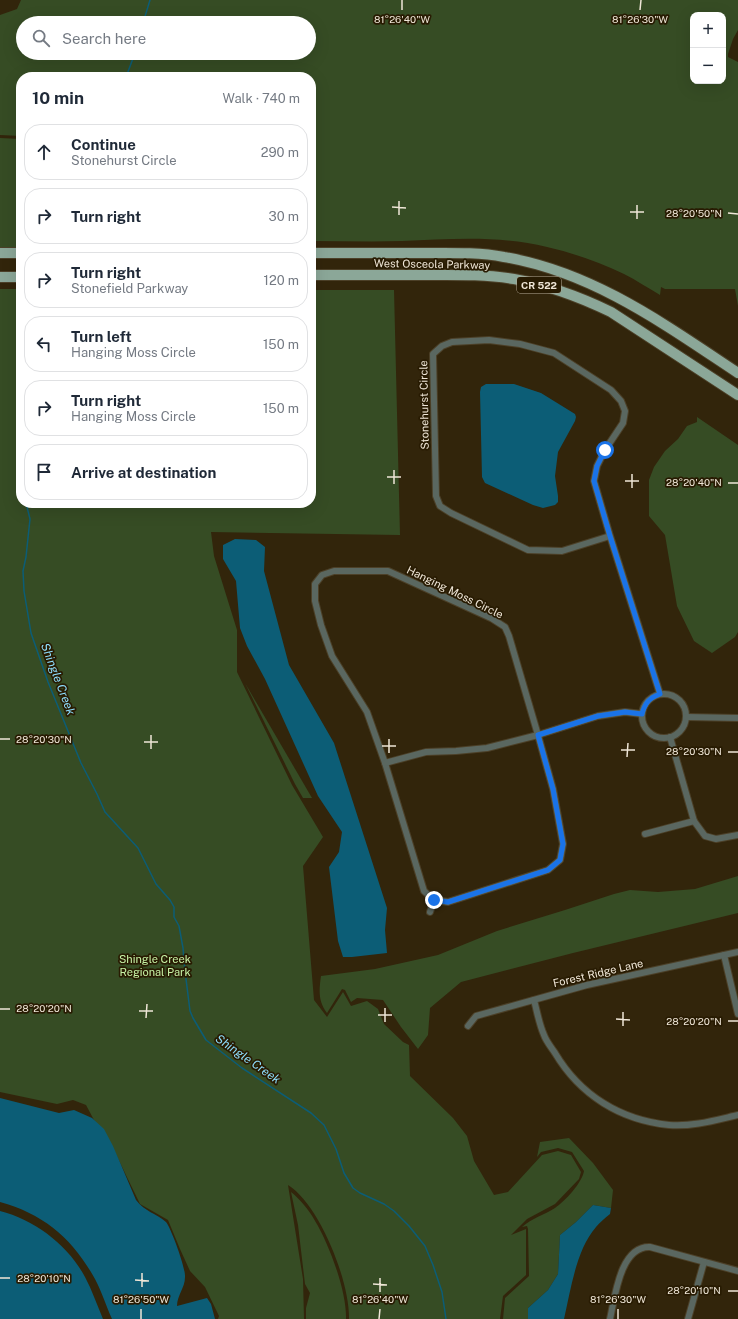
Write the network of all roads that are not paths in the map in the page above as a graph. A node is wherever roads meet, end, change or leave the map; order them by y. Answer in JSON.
{"nodes":[{"id":1,"x":0,"y":253,"type":"edge"},
{"id":2,"x":16,"y":253,"type":"edge"},
{"id":3,"x":316,"y":253,"type":"edge"},
{"id":4,"x":316,"y":275,"type":"edge"},
{"id":5,"x":0,"y":277,"type":"edge"},
{"id":6,"x":16,"y":277,"type":"edge"},
{"id":7,"x":738,"y":373,"type":"edge"},
{"id":8,"x":738,"y":395,"type":"edge"},
{"id":9,"x":610,"y":536,"type":"junction"},
{"id":10,"x":660,"y":694,"type":"junction"},
{"id":11,"x":642,"y":714,"type":"junction"},
{"id":12,"x":686,"y":717,"type":"junction"},
{"id":13,"x":738,"y":718,"type":"edge"},
{"id":14,"x":538,"y":735,"type":"junction"},
{"id":15,"x":670,"y":737,"type":"junction"},
{"id":16,"x":385,"y":763,"type":"junction"},
{"id":17,"x":694,"y":821,"type":"junction"},
{"id":18,"x":645,"y":834,"type":"dead end"},
{"id":19,"x":738,"y":835,"type":"edge"},
{"id":20,"x":434,"y":900,"type":"junction"},
{"id":21,"x":430,"y":912,"type":"dead end"},
{"id":22,"x":738,"y":952,"type":"edge"},
{"id":23,"x":724,"y":955,"type":"junction"},
{"id":24,"x":534,"y":1000,"type":"junction"},
{"id":25,"x":738,"y":1014,"type":"edge"},
{"id":26,"x":468,"y":1026,"type":"dead end"},
{"id":27,"x":738,"y":1115,"type":"edge"},
{"id":28,"x":704,"y":1262,"type":"junction"},
{"id":29,"x":738,"y":1271,"type":"edge"},
{"id":30,"x":610,"y":1319,"type":"edge"},
{"id":31,"x":688,"y":1319,"type":"edge"}],
"edges":[{"from":1,"to":2,"type":"main road"},
{"from":3,"to":7,"type":"main road","name":"West Osceola Parkway","number":"CR 522"},
{"from":4,"to":8,"type":"main road","name":"West Osceola Parkway","number":"CR 522"},
{"from":5,"to":6,"type":"main road"},
{"from":9,"to":9,"type":"street","name":"Stonehurst Circle"},
{"from":9,"to":10,"type":"street","name":"Stonehurst Circle"},
{"from":10,"to":11,"type":"street"},
{"from":10,"to":12,"type":"street"},
{"from":11,"to":14,"type":"street"},
{"from":11,"to":15,"type":"street"},
{"from":12,"to":13,"type":"street"},
{"from":12,"to":15,"type":"street"},
{"from":14,"to":16,"type":"street"},
{"from":14,"to":16,"type":"street","name":"Hanging Moss Circle"},
{"from":14,"to":20,"type":"street","name":"Hanging Moss Circle"},
{"from":15,"to":17,"type":"street"},
{"from":16,"to":20,"type":"street","name":"Hanging Moss Circle"},
{"from":17,"to":18,"type":"street"},
{"from":17,"to":19,"type":"street"},
{"from":20,"to":21,"type":"street"},
{"from":22,"to":23,"type":"street","name":"Forest Ridge Lane"},
{"from":23,"to":24,"type":"street","name":"Forest Ridge Lane"},
{"from":23,"to":25,"type":"street"},
{"from":24,"to":26,"type":"street","name":"Forest Ridge Lane"},
{"from":24,"to":27,"type":"street"},
{"from":28,"to":29,"type":"street"},
{"from":28,"to":30,"type":"street"},
{"from":28,"to":31,"type":"street"}]}
